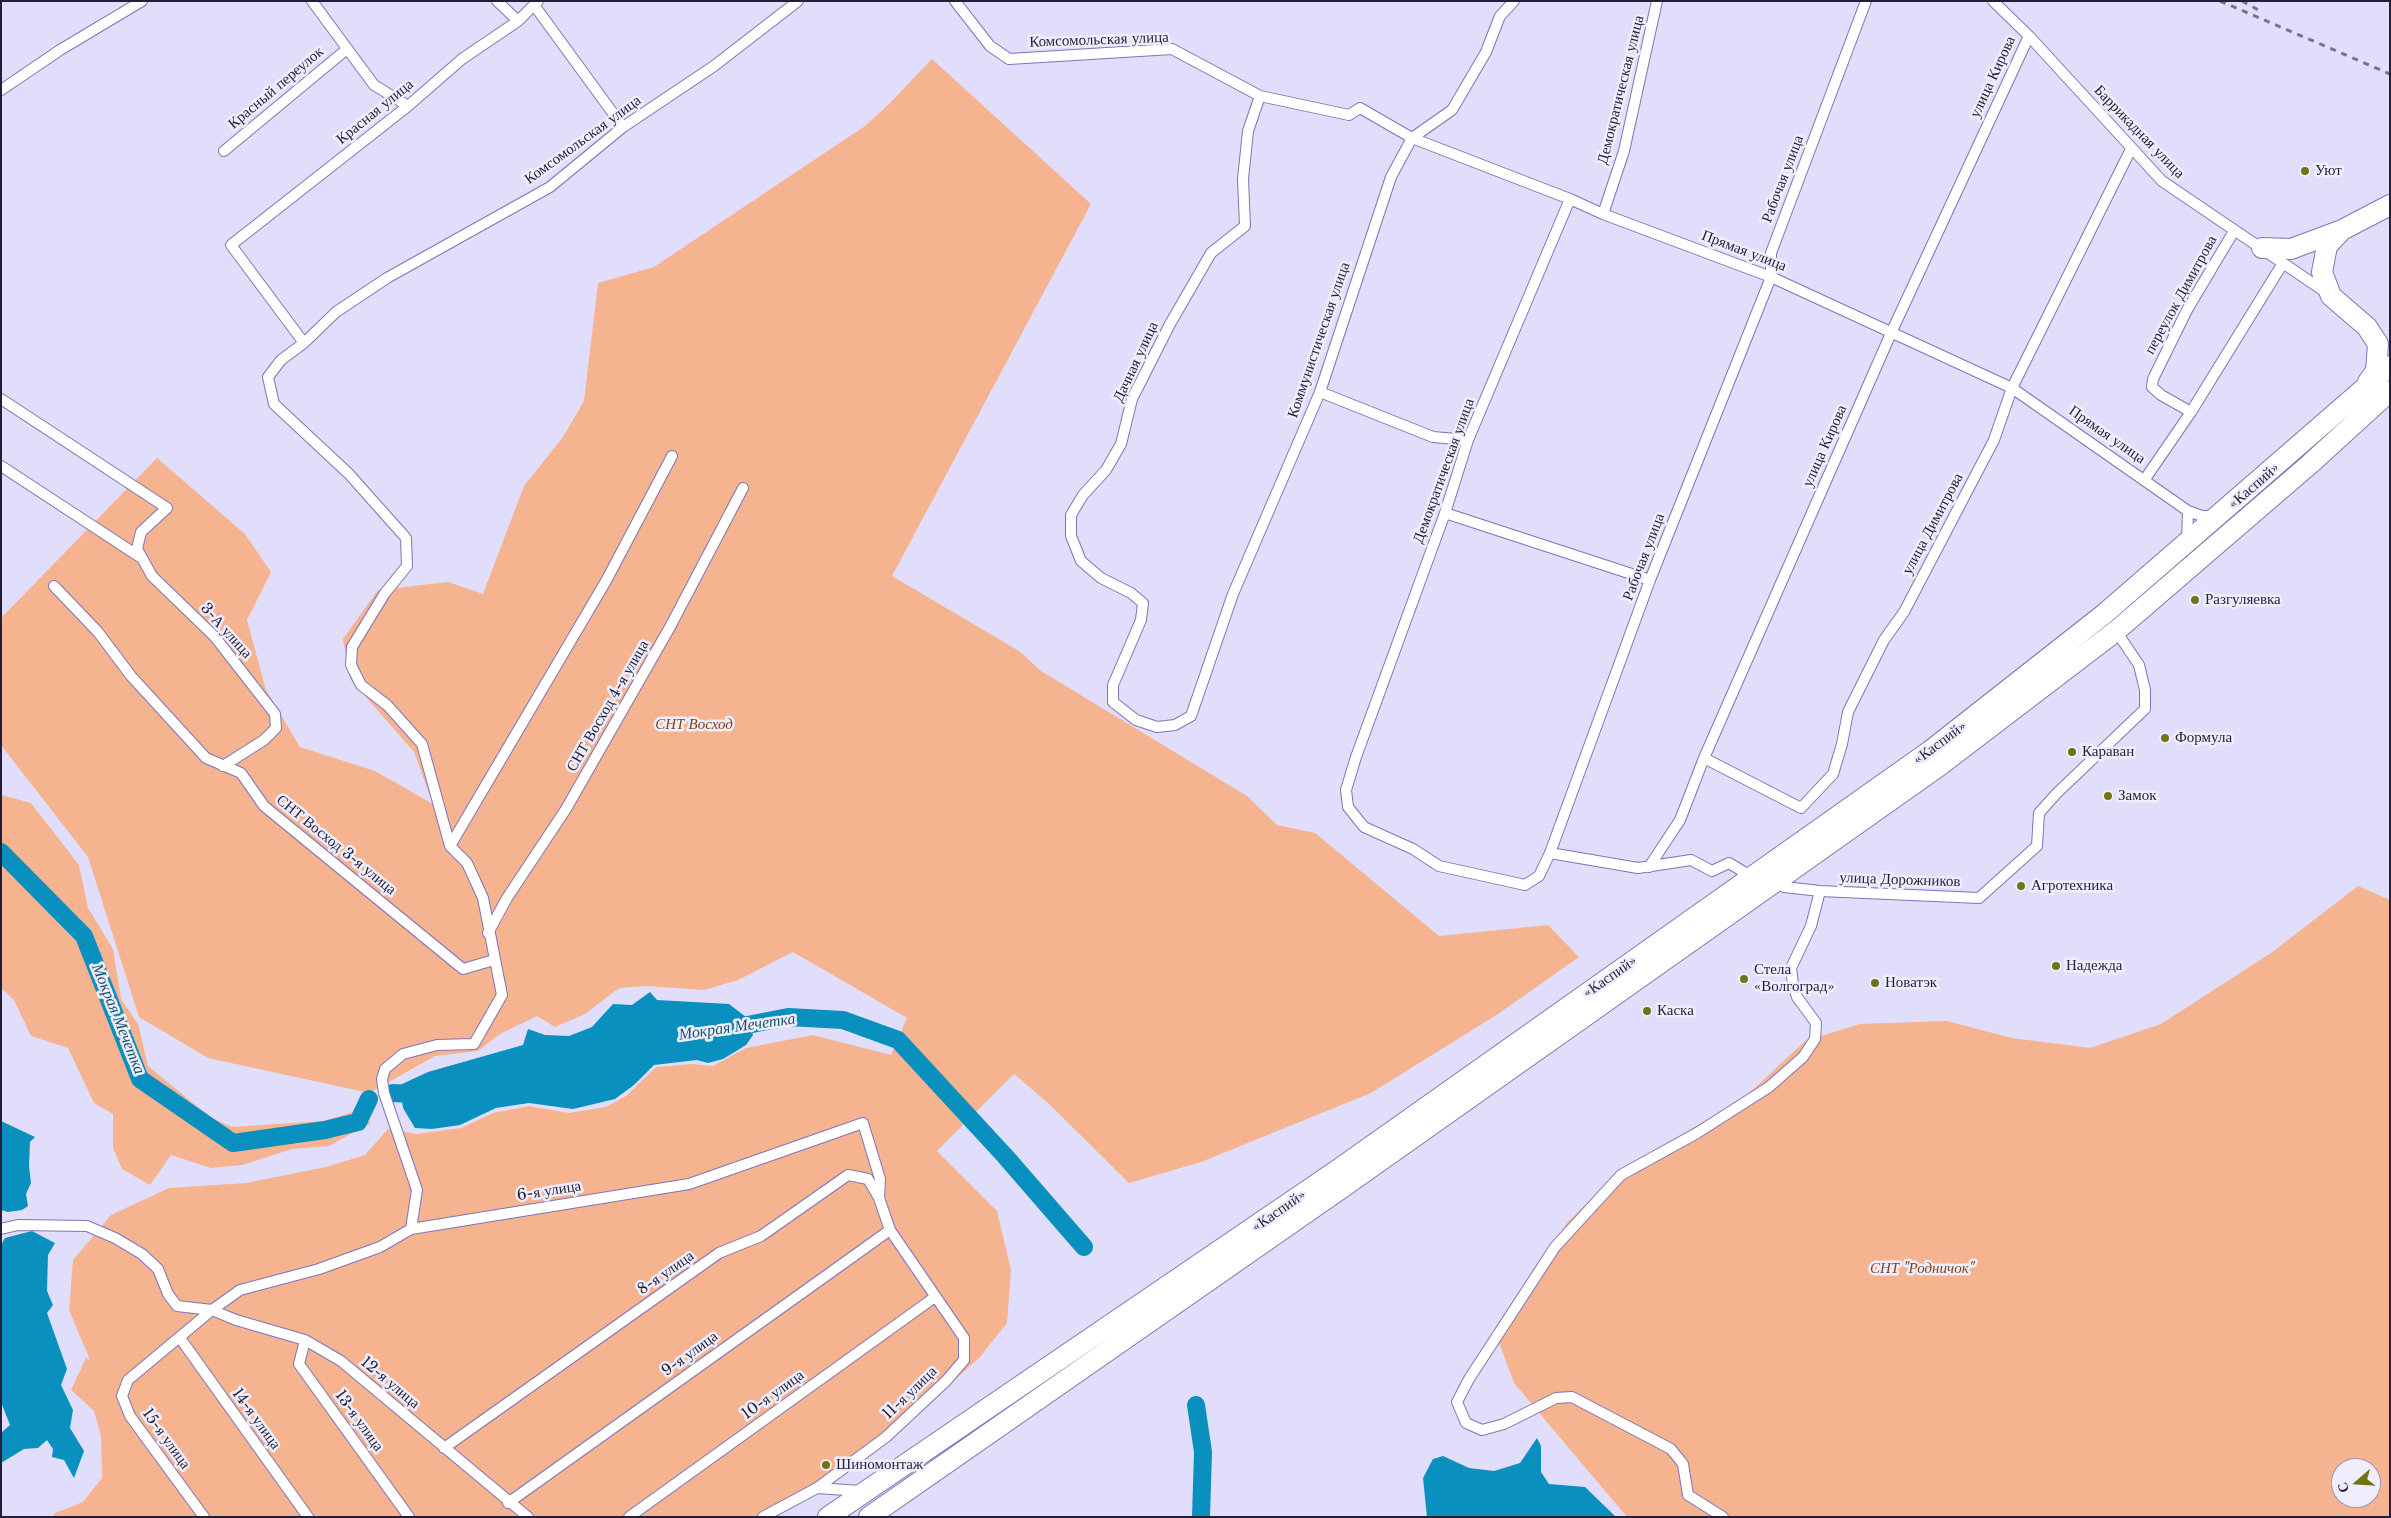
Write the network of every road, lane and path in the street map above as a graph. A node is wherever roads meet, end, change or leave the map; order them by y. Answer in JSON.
{"nodes":[{"id":1,"x":142,"y":1,"type":"edge"},
{"id":2,"x":312,"y":1,"type":"edge"},
{"id":3,"x":497,"y":1,"type":"edge"},
{"id":4,"x":798,"y":1,"type":"edge"},
{"id":5,"x":955,"y":1,"type":"edge"},
{"id":6,"x":1514,"y":1,"type":"edge"},
{"id":7,"x":1657,"y":1,"type":"edge"},
{"id":8,"x":1866,"y":1,"type":"edge"},
{"id":9,"x":1993,"y":1,"type":"edge"},
{"id":10,"x":536,"y":3,"type":"edge"},
{"id":11,"x":518,"y":21,"type":"junction"},
{"id":12,"x":2029,"y":36,"type":"junction"},
{"id":13,"x":347,"y":49,"type":"junction"},
{"id":14,"x":1,"y":90,"type":"edge"},
{"id":15,"x":1260,"y":96,"type":"junction"},
{"id":16,"x":408,"y":106,"type":"junction"},
{"id":17,"x":623,"y":127,"type":"junction"},
{"id":18,"x":1412,"y":138,"type":"junction"},
{"id":19,"x":2131,"y":148,"type":"junction"},
{"id":20,"x":224,"y":151,"type":"dead end"},
{"id":21,"x":1570,"y":199,"type":"junction"},
{"id":22,"x":2390,"y":205,"type":"edge"},
{"id":23,"x":1602,"y":214,"type":"junction"},
{"id":24,"x":2342,"y":230,"type":"junction"},
{"id":25,"x":2234,"y":231,"type":"junction"},
{"id":26,"x":2262,"y":248,"type":"junction"},
{"id":27,"x":2283,"y":263,"type":"junction"},
{"id":28,"x":1772,"y":277,"type":"junction"},
{"id":29,"x":2331,"y":296,"type":"junction"},
{"id":30,"x":2358,"y":318,"type":"junction"},
{"id":31,"x":1892,"y":331,"type":"junction"},
{"id":32,"x":2390,"y":336,"type":"edge"},
{"id":33,"x":304,"y":343,"type":"junction"},
{"id":34,"x":2390,"y":366,"type":"edge"},
{"id":35,"x":2012,"y":388,"type":"junction"},
{"id":36,"x":2390,"y":391,"type":"edge"},
{"id":37,"x":1320,"y":392,"type":"junction"},
{"id":38,"x":1,"y":399,"type":"edge"},
{"id":39,"x":2374,"y":400,"type":"edge"},
{"id":40,"x":2190,"y":412,"type":"junction"},
{"id":41,"x":1468,"y":440,"type":"junction"},
{"id":42,"x":672,"y":456,"type":"dead end"},
{"id":43,"x":1,"y":466,"type":"edge"},
{"id":44,"x":2145,"y":480,"type":"junction"},
{"id":45,"x":744,"y":488,"type":"dead end"},
{"id":46,"x":2188,"y":511,"type":"junction"},
{"id":47,"x":1445,"y":513,"type":"junction"},
{"id":48,"x":2219,"y":516,"type":"junction"},
{"id":49,"x":2186,"y":543,"type":"junction"},
{"id":50,"x":142,"y":558,"type":"junction"},
{"id":51,"x":1650,"y":580,"type":"junction"},
{"id":52,"x":54,"y":586,"type":"dead end"},
{"id":53,"x":2116,"y":631,"type":"junction"},
{"id":54,"x":1136,"y":720,"type":"joint"},
{"id":55,"x":1356,"y":757,"type":"joint"},
{"id":56,"x":1704,"y":758,"type":"junction"},
{"id":57,"x":223,"y":766,"type":"junction"},
{"id":58,"x":450,"y":846,"type":"junction"},
{"id":59,"x":1550,"y":853,"type":"junction"},
{"id":60,"x":1648,"y":867,"type":"junction"},
{"id":61,"x":1770,"y":883,"type":"junction"},
{"id":62,"x":1820,"y":891,"type":"junction"},
{"id":63,"x":488,"y":933,"type":"junction"},
{"id":64,"x":494,"y":960,"type":"junction"},
{"id":65,"x":878,"y":1198,"type":"junction"},
{"id":66,"x":1,"y":1229,"type":"edge"},
{"id":67,"x":411,"y":1229,"type":"junction"},
{"id":68,"x":890,"y":1230,"type":"junction"},
{"id":69,"x":935,"y":1297,"type":"junction"},
{"id":70,"x":212,"y":1310,"type":"junction"},
{"id":71,"x":180,"y":1338,"type":"junction"},
{"id":72,"x":305,"y":1340,"type":"junction"},
{"id":73,"x":444,"y":1448,"type":"junction"},
{"id":74,"x":817,"y":1488,"type":"junction"},
{"id":75,"x":865,"y":1492,"type":"junction"},
{"id":76,"x":903,"y":1493,"type":"junction"},
{"id":77,"x":508,"y":1503,"type":"junction"},
{"id":78,"x":204,"y":1517,"type":"edge"},
{"id":79,"x":308,"y":1517,"type":"edge"},
{"id":80,"x":409,"y":1517,"type":"edge"},
{"id":81,"x":528,"y":1517,"type":"edge"},
{"id":82,"x":629,"y":1517,"type":"edge"},
{"id":83,"x":763,"y":1517,"type":"edge"},
{"id":84,"x":828,"y":1517,"type":"edge"},
{"id":85,"x":869,"y":1517,"type":"edge"},
{"id":86,"x":892,"y":1517,"type":"edge"},
{"id":87,"x":1723,"y":1517,"type":"edge"}],
"edges":[{"from":1,"to":14,"type":"street"},
{"from":2,"to":13,"type":"street","name":"Красный переулок"},
{"from":3,"to":11,"type":"street"},
{"from":4,"to":17,"type":"street","name":"Комсомольская улица"},
{"from":5,"to":15,"type":"street","name":"Комсомольская улица"},
{"from":6,"to":18,"type":"street","name":"Коммунистическая улица"},
{"from":7,"to":23,"type":"street","name":"Демократическая улица"},
{"from":8,"to":28,"type":"street","name":"Рабочая улица"},
{"from":9,"to":12,"type":"street","name":"Баррикадная улица"},
{"from":10,"to":11,"type":"street","name":"Красная улица"},
{"from":10,"to":17,"type":"street"},
{"from":11,"to":16,"type":"street","name":"Красная улица"},
{"from":12,"to":19,"type":"street","name":"Баррикадная улица"},
{"from":12,"to":31,"type":"street","name":"улица Кирова"},
{"from":13,"to":16,"type":"street","name":"Красный переулок"},
{"from":13,"to":20,"type":"street","name":"Красный переулок"},
{"from":15,"to":18,"type":"street","name":"Прямая улица"},
{"from":15,"to":54,"type":"street","name":"Дачная улица"},
{"from":16,"to":33,"type":"street","name":"Красная улица"},
{"from":17,"to":33,"type":"street","name":"Комсомольская улица"},
{"from":18,"to":21,"type":"street","name":"Прямая улица"},
{"from":18,"to":37,"type":"street","name":"Коммунистическая улица"},
{"from":19,"to":25,"type":"street","name":"Баррикадная улица"},
{"from":19,"to":35,"type":"street","name":"улица Димитрова"},
{"from":21,"to":23,"type":"street","name":"Прямая улица"},
{"from":21,"to":41,"type":"street","name":"Демократическая улица"},
{"from":22,"to":24,"type":"highway"},
{"from":23,"to":28,"type":"street","name":"Прямая улица"},
{"from":24,"to":26,"type":"highway"},
{"from":24,"to":29,"type":"highway"},
{"from":25,"to":26,"type":"street","name":"Баррикадная улица"},
{"from":25,"to":40,"type":"street","name":"переулок Димитрова"},
{"from":26,"to":27,"type":"street","name":"Баррикадная улица"},
{"from":27,"to":29,"type":"street","name":"Баррикадная улица"},
{"from":27,"to":40,"type":"street"},
{"from":28,"to":31,"type":"street","name":"Прямая улица"},
{"from":28,"to":51,"type":"street","name":"Рабочая улица"},
{"from":29,"to":30,"type":"highway"},
{"from":30,"to":32,"type":"highway"},
{"from":30,"to":39,"type":"highway"},
{"from":31,"to":35,"type":"street","name":"Прямая улица"},
{"from":31,"to":56,"type":"street","name":"улица Кирова"},
{"from":33,"to":58,"type":"street","name":"Комсомольская улица"},
{"from":34,"to":39,"type":"highway"},
{"from":35,"to":44,"type":"street","name":"Прямая улица"},
{"from":35,"to":56,"type":"street","name":"улица Димитрова"},
{"from":36,"to":39,"type":"highway"},
{"from":37,"to":41,"type":"street"},
{"from":37,"to":54,"type":"street","name":"Коммунистическая улица"},
{"from":38,"to":50,"type":"street","name":"3-А улица"},
{"from":39,"to":48,"type":"highway","name":"«Каспий»"},
{"from":39,"to":53,"type":"highway","name":"«Каспий»"},
{"from":40,"to":44,"type":"street"},
{"from":41,"to":47,"type":"street","name":"Демократическая улица"},
{"from":42,"to":58,"type":"street"},
{"from":43,"to":50,"type":"street"},
{"from":44,"to":46,"type":"street","name":"Прямая улица"},
{"from":45,"to":63,"type":"street","name":"СНТ Восход 4-я улица"},
{"from":46,"to":48,"type":"street"},
{"from":46,"to":49,"type":"street"},
{"from":47,"to":51,"type":"street"},
{"from":47,"to":55,"type":"street","name":"Демократическая улица"},
{"from":48,"to":49,"type":"highway","name":"«Каспий»"},
{"from":49,"to":61,"type":"highway","name":"«Каспий»"},
{"from":50,"to":57,"type":"street","name":"3-А улица"},
{"from":51,"to":59,"type":"street","name":"Рабочая улица"},
{"from":52,"to":57,"type":"street","name":"СНТ Восход 3-я улица"},
{"from":53,"to":61,"type":"highway","name":"«Каспий»"},
{"from":53,"to":62,"type":"street","name":"улица Дорожников"},
{"from":55,"to":59,"type":"street","name":"Рабочая улица"},
{"from":56,"to":60,"type":"street","name":"улица Кирова"},
{"from":57,"to":64,"type":"street","name":"СНТ Восход 3-я улица"},
{"from":58,"to":63,"type":"street"},
{"from":59,"to":60,"type":"street"},
{"from":60,"to":61,"type":"street"},
{"from":61,"to":62,"type":"street","name":"улица Дорожников"},
{"from":61,"to":75,"type":"highway","name":"«Каспий»"},
{"from":61,"to":76,"type":"highway","name":"«Каспий»"},
{"from":62,"to":87,"type":"street"},
{"from":63,"to":64,"type":"street"},
{"from":64,"to":67,"type":"street"},
{"from":65,"to":67,"type":"street","name":"6-я улица"},
{"from":65,"to":68,"type":"street","name":"8-я улица"},
{"from":65,"to":73,"type":"street","name":"8-я улица"},
{"from":66,"to":70,"type":"street","name":"12-я улица"},
{"from":67,"to":70,"type":"street","name":"6-я улица"},
{"from":68,"to":69,"type":"street","name":"11-я улица"},
{"from":68,"to":77,"type":"street","name":"9-я улица"},
{"from":69,"to":74,"type":"street","name":"11-я улица"},
{"from":69,"to":82,"type":"street","name":"10-я улица"},
{"from":70,"to":71,"type":"street","name":"6-я улица"},
{"from":70,"to":72,"type":"street","name":"12-я улица"},
{"from":71,"to":78,"type":"street","name":"15-я улица"},
{"from":71,"to":79,"type":"street","name":"14-я улица"},
{"from":72,"to":73,"type":"street","name":"12-я улица"},
{"from":72,"to":80,"type":"street","name":"13-я улица"},
{"from":73,"to":77,"type":"street","name":"12-я улица"},
{"from":74,"to":75,"type":"street"},
{"from":74,"to":83,"type":"street","name":"11-я улица"},
{"from":75,"to":84,"type":"highway","name":"«Каспий»"},
{"from":76,"to":85,"type":"highway","name":"«Каспий»"},
{"from":76,"to":86,"type":"highway"},
{"from":77,"to":81,"type":"street","name":"12-я улица"}]}
